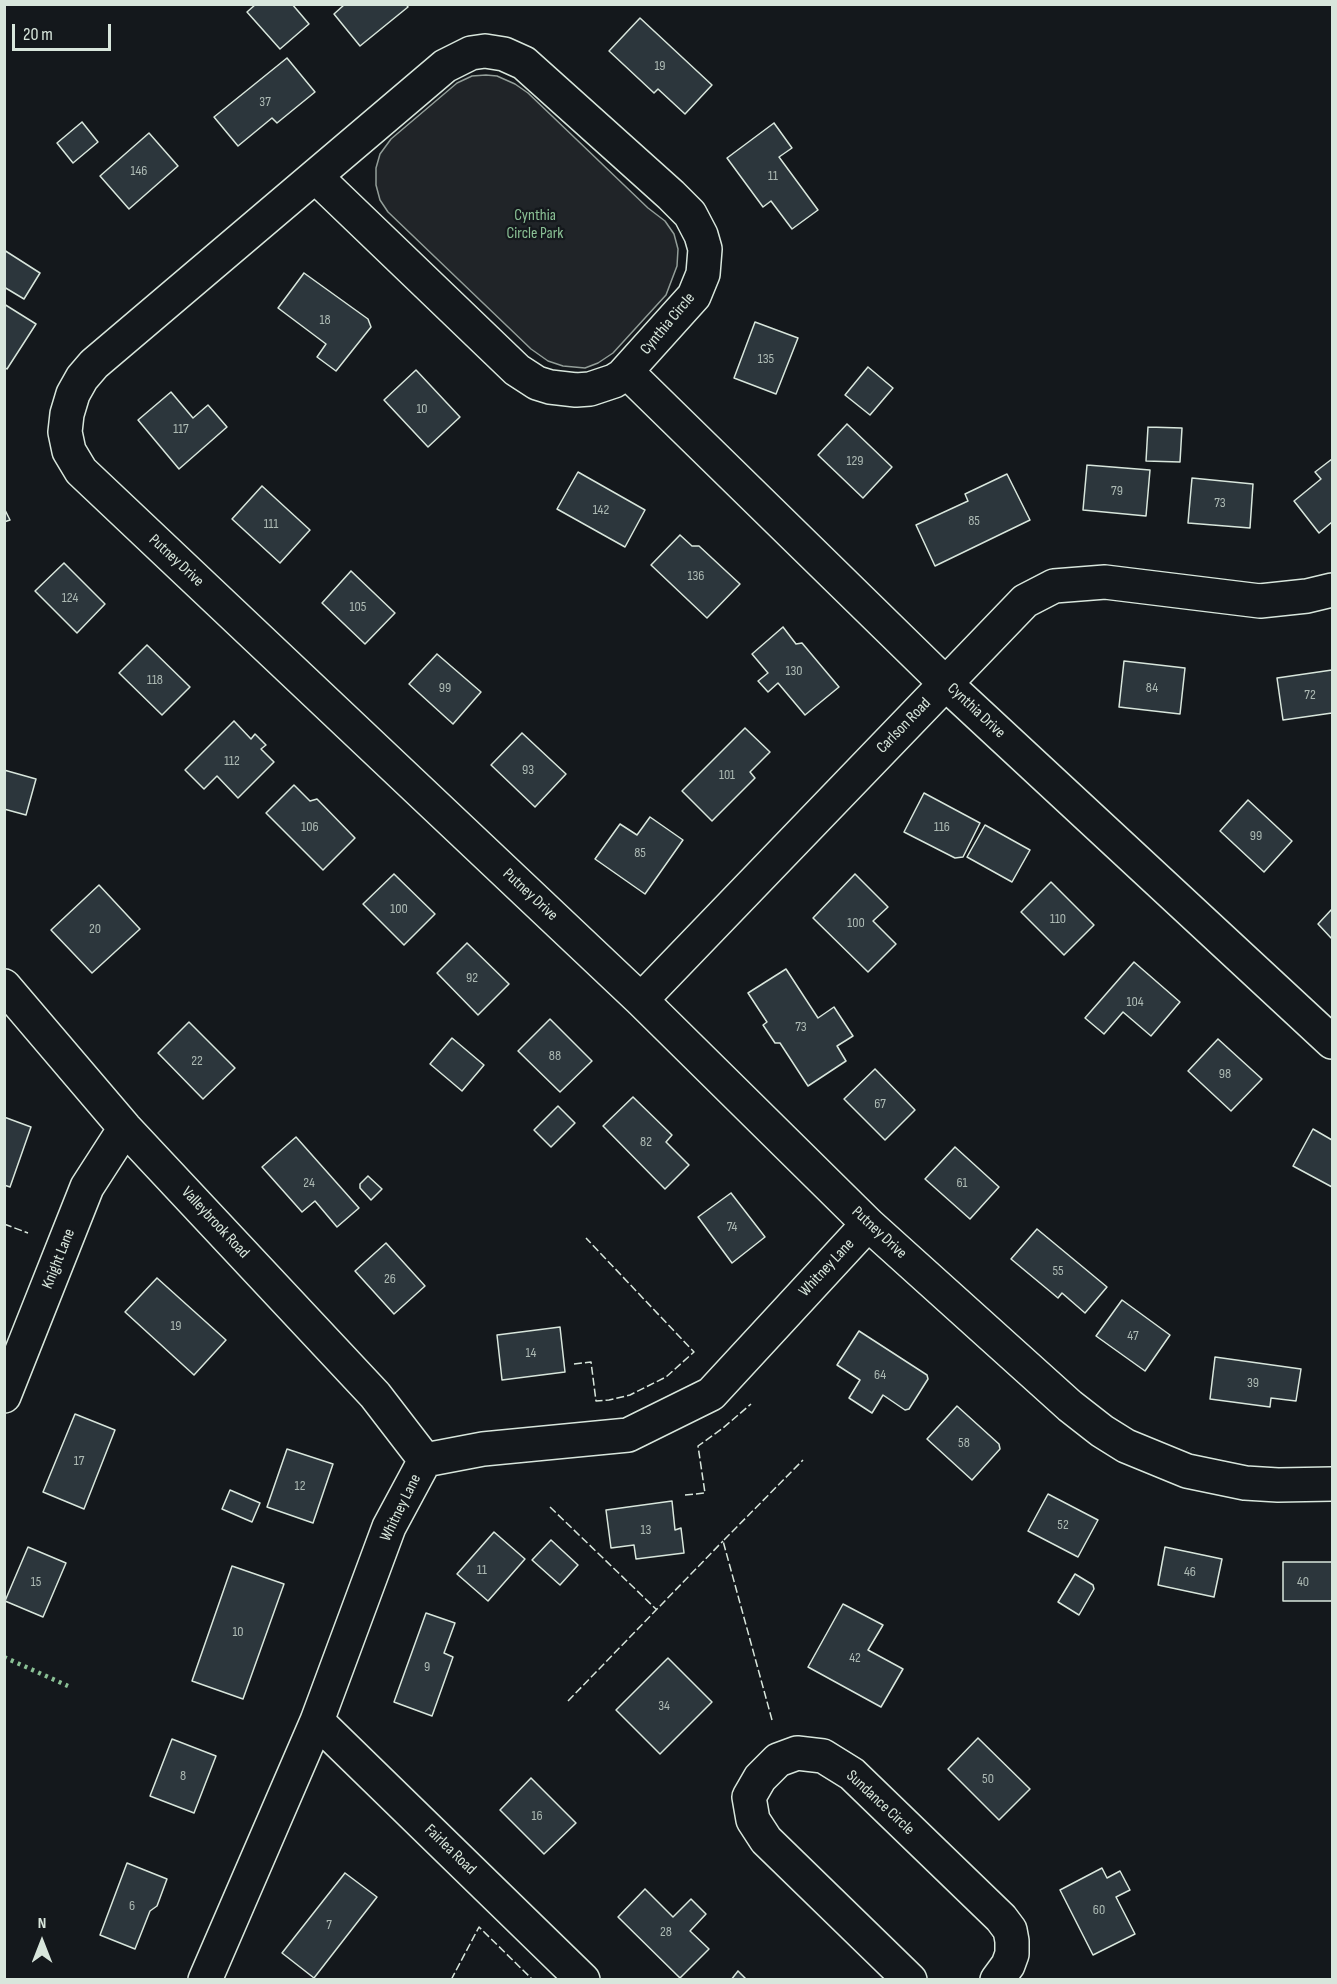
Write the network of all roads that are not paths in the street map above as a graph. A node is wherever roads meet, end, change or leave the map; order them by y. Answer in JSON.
{"nodes":[{"id":1,"x":316,"y":177,"type":"junction"},
{"id":2,"x":627,"y":372,"type":"junction"},
{"id":3,"x":1332,"y":590,"type":"edge"},
{"id":4,"x":945,"y":683,"type":"junction"},
{"id":5,"x":4,"y":986,"type":"edge"},
{"id":6,"x":641,"y":1000,"type":"junction"},
{"id":7,"x":1332,"y":1042,"type":"edge"},
{"id":8,"x":125,"y":1128,"type":"junction"},
{"id":9,"x":868,"y":1224,"type":"junction"},
{"id":10,"x":4,"y":1396,"type":"edge"},
{"id":11,"x":425,"y":1460,"type":"junction"},
{"id":12,"x":1332,"y":1484,"type":"edge"},
{"id":13,"x":317,"y":1721,"type":"junction"},
{"id":14,"x":206,"y":1980,"type":"edge"},
{"id":15,"x":583,"y":1980,"type":"edge"},
{"id":16,"x":910,"y":1980,"type":"edge"},
{"id":17,"x":998,"y":1980,"type":"edge"}],
"edges":[{"from":1,"to":2,"type":"street","name":"Cynthia Circle"},
{"from":1,"to":2,"type":"street","name":"Cynthia Circle"},
{"from":1,"to":6,"type":"street","name":"Putney Drive"},
{"from":2,"to":4,"type":"street","name":"Cynthia Drive"},
{"from":3,"to":4,"type":"street","name":"Carlson Road"},
{"from":4,"to":6,"type":"street","name":"Carlson Road"},
{"from":4,"to":7,"type":"street","name":"Cynthia Drive"},
{"from":5,"to":8,"type":"street","name":"Valleybrook Road"},
{"from":6,"to":9,"type":"street","name":"Putney Drive"},
{"from":8,"to":10,"type":"street","name":"Knight Lane"},
{"from":8,"to":11,"type":"street","name":"Valleybrook Road"},
{"from":9,"to":11,"type":"street","name":"Whitney Lane"},
{"from":9,"to":12,"type":"street","name":"Putney Drive"},
{"from":11,"to":13,"type":"street","name":"Whitney Lane"},
{"from":13,"to":14,"type":"street","name":"Whitney Lane"},
{"from":13,"to":15,"type":"street","name":"Fairlea Road"},
{"from":16,"to":17,"type":"street","name":"Sundance Circle"}]}
